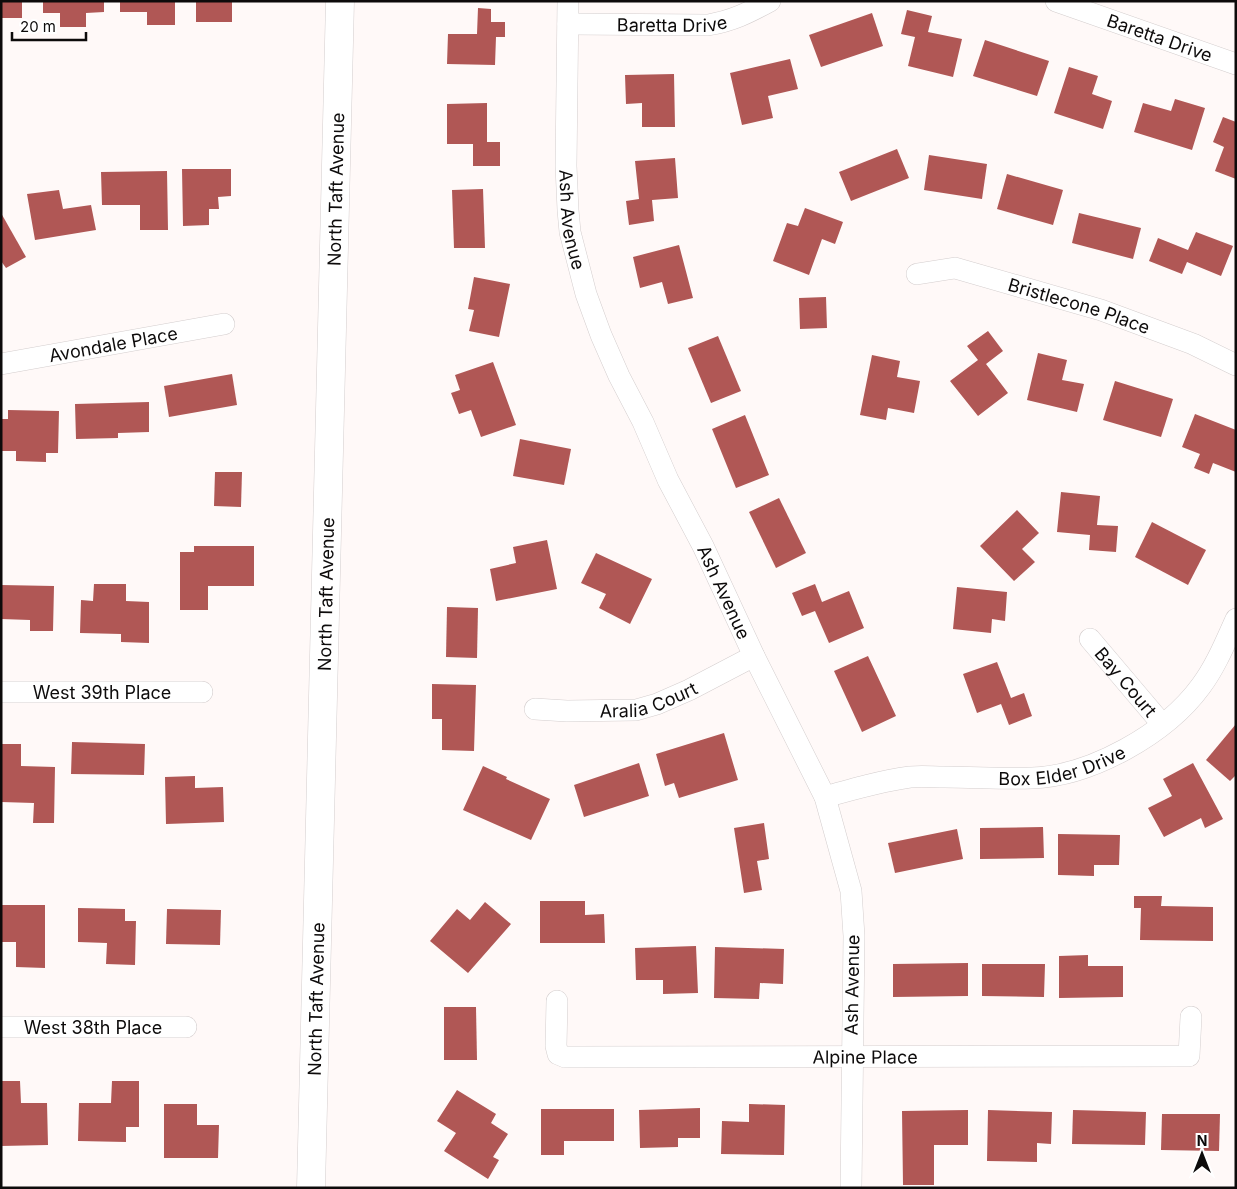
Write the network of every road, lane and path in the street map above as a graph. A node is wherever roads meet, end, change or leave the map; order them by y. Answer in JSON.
{"nodes":[{"id":1,"x":340,"y":1,"type":"edge"},
{"id":2,"x":568,"y":1,"type":"edge"},
{"id":3,"x":770,"y":1,"type":"edge"},
{"id":4,"x":1056,"y":1,"type":"edge"},
{"id":5,"x":568,"y":24,"type":"junction"},
{"id":6,"x":1236,"y":64,"type":"edge"},
{"id":7,"x":917,"y":274,"type":"dead end"},
{"id":8,"x":224,"y":324,"type":"dead end"},
{"id":9,"x":1,"y":364,"type":"edge"},
{"id":10,"x":1236,"y":365,"type":"edge"},
{"id":11,"x":1236,"y":619,"type":"edge"},
{"id":12,"x":1090,"y":639,"type":"dead end"},
{"id":13,"x":754,"y":656,"type":"junction"},
{"id":14,"x":1,"y":692,"type":"edge"},
{"id":15,"x":202,"y":692,"type":"dead end"},
{"id":16,"x":535,"y":709,"type":"dead end"},
{"id":17,"x":1162,"y":724,"type":"junction"},
{"id":18,"x":825,"y":797,"type":"junction"},
{"id":19,"x":557,"y":1001,"type":"dead end"},
{"id":20,"x":1191,"y":1017,"type":"dead end"},
{"id":21,"x":1,"y":1027,"type":"edge"},
{"id":22,"x":186,"y":1027,"type":"dead end"},
{"id":23,"x":851,"y":1056,"type":"junction"},
{"id":24,"x":311,"y":1188,"type":"edge"},
{"id":25,"x":851,"y":1188,"type":"edge"}],
"edges":[{"from":1,"to":24,"type":"main road","name":"North Taft Avenue"},
{"from":2,"to":5,"type":"street","name":"Ash Avenue"},
{"from":3,"to":5,"type":"street","name":"Baretta Drive"},
{"from":4,"to":6,"type":"street","name":"Baretta Drive"},
{"from":5,"to":13,"type":"street","name":"Ash Avenue"},
{"from":7,"to":10,"type":"street","name":"Bristlecone Place"},
{"from":8,"to":9,"type":"street","name":"Avondale Place"},
{"from":11,"to":17,"type":"street","name":"Box Elder Drive"},
{"from":12,"to":17,"type":"street","name":"Bay Court"},
{"from":13,"to":16,"type":"street","name":"Aralia Court"},
{"from":13,"to":18,"type":"street","name":"Ash Avenue"},
{"from":14,"to":15,"type":"street","name":"West 39th Place"},
{"from":17,"to":18,"type":"street","name":"Box Elder Drive"},
{"from":18,"to":23,"type":"street","name":"Ash Avenue"},
{"from":19,"to":23,"type":"street","name":"Alpine Place"},
{"from":20,"to":23,"type":"street","name":"Alpine Place"},
{"from":21,"to":22,"type":"street","name":"West 38th Place"},
{"from":23,"to":25,"type":"street","name":"Ash Avenue"}]}
